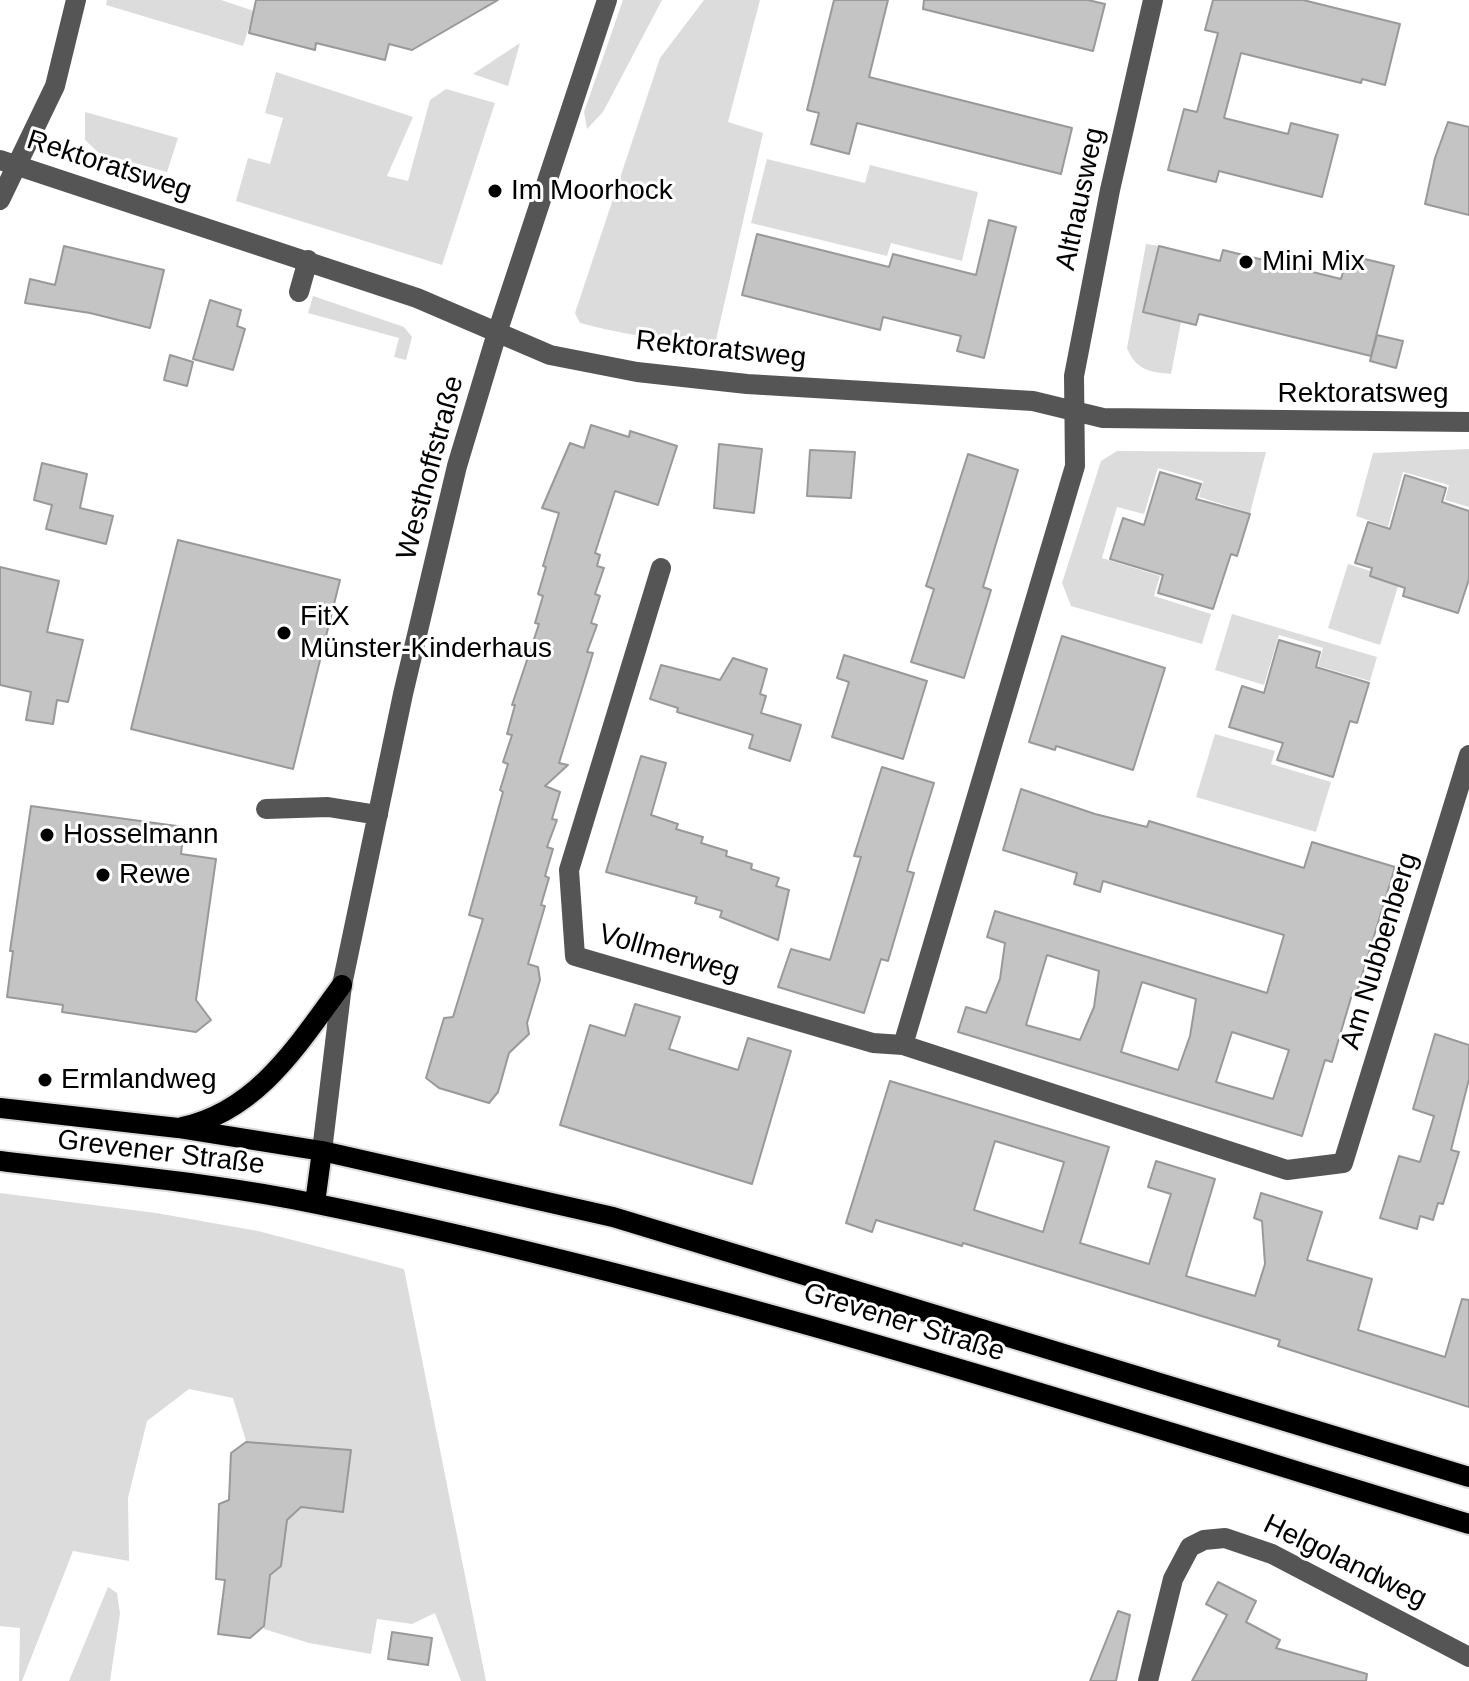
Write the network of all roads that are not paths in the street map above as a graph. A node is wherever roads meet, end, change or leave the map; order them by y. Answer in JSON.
{"nodes":[{"id":1,"x":76,"y":0,"type":"edge"},
{"id":2,"x":607,"y":0,"type":"edge"},
{"id":3,"x":1153,"y":0,"type":"edge"},
{"id":4,"x":8,"y":163,"type":"edge"},
{"id":5,"x":0,"y":200,"type":"edge"},
{"id":6,"x":308,"y":260,"type":"junction"},
{"id":7,"x":299,"y":292,"type":"dead end"},
{"id":8,"x":497,"y":333,"type":"junction"},
{"id":9,"x":1075,"y":411,"type":"junction"},
{"id":10,"x":1469,"y":422,"type":"edge"},
{"id":11,"x":661,"y":568,"type":"dead end"},
{"id":12,"x":1469,"y":755,"type":"edge"},
{"id":13,"x":266,"y":809,"type":"dead end"},
{"id":14,"x":378,"y":815,"type":"junction"},
{"id":15,"x":342,"y":985,"type":"junction"},
{"id":16,"x":903,"y":1045,"type":"junction"},
{"id":17,"x":0,"y":1108,"type":"edge"},
{"id":18,"x":178,"y":1128,"type":"junction"},
{"id":19,"x":322,"y":1151,"type":"junction"},
{"id":20,"x":0,"y":1161,"type":"edge"},
{"id":21,"x":1343,"y":1163,"type":"joint"},
{"id":22,"x":315,"y":1203,"type":"junction"},
{"id":23,"x":1469,"y":1477,"type":"edge"},
{"id":24,"x":1469,"y":1524,"type":"edge"},
{"id":25,"x":1469,"y":1657,"type":"edge"},
{"id":26,"x":1148,"y":1681,"type":"edge"}],
"edges":[{"from":1,"to":4,"type":"street"},
{"from":2,"to":8,"type":"street","name":"Westhoffstraße"},
{"from":3,"to":9,"type":"street","name":"Althausweg"},
{"from":4,"to":5,"type":"street"},
{"from":4,"to":6,"type":"street","name":"Rektoratsweg"},
{"from":6,"to":7,"type":"street"},
{"from":6,"to":8,"type":"street","name":"Rektoratsweg"},
{"from":8,"to":9,"type":"street","name":"Rektoratsweg"},
{"from":8,"to":14,"type":"street","name":"Westhoffstraße"},
{"from":9,"to":10,"type":"street","name":"Rektoratsweg"},
{"from":9,"to":16,"type":"street"},
{"from":11,"to":16,"type":"street","name":"Vollmerweg"},
{"from":12,"to":21,"type":"street","name":"Am Nubbenberg"},
{"from":13,"to":14,"type":"street"},
{"from":14,"to":15,"type":"street","name":"Westhoffstraße"},
{"from":15,"to":18,"type":"main road"},
{"from":15,"to":19,"type":"street","name":"Westhoffstraße"},
{"from":16,"to":21,"type":"street","name":"Vollmerweg"},
{"from":17,"to":18,"type":"main road","name":"Grevener Straße"},
{"from":18,"to":19,"type":"main road","name":"Grevener Straße"},
{"from":19,"to":22,"type":"main road"},
{"from":19,"to":23,"type":"main road","name":"Grevener Straße"},
{"from":20,"to":22,"type":"main road","name":"Grevener Straße"},
{"from":22,"to":24,"type":"main road","name":"Grevener Straße"},
{"from":25,"to":26,"type":"street","name":"Helgolandweg"}]}
